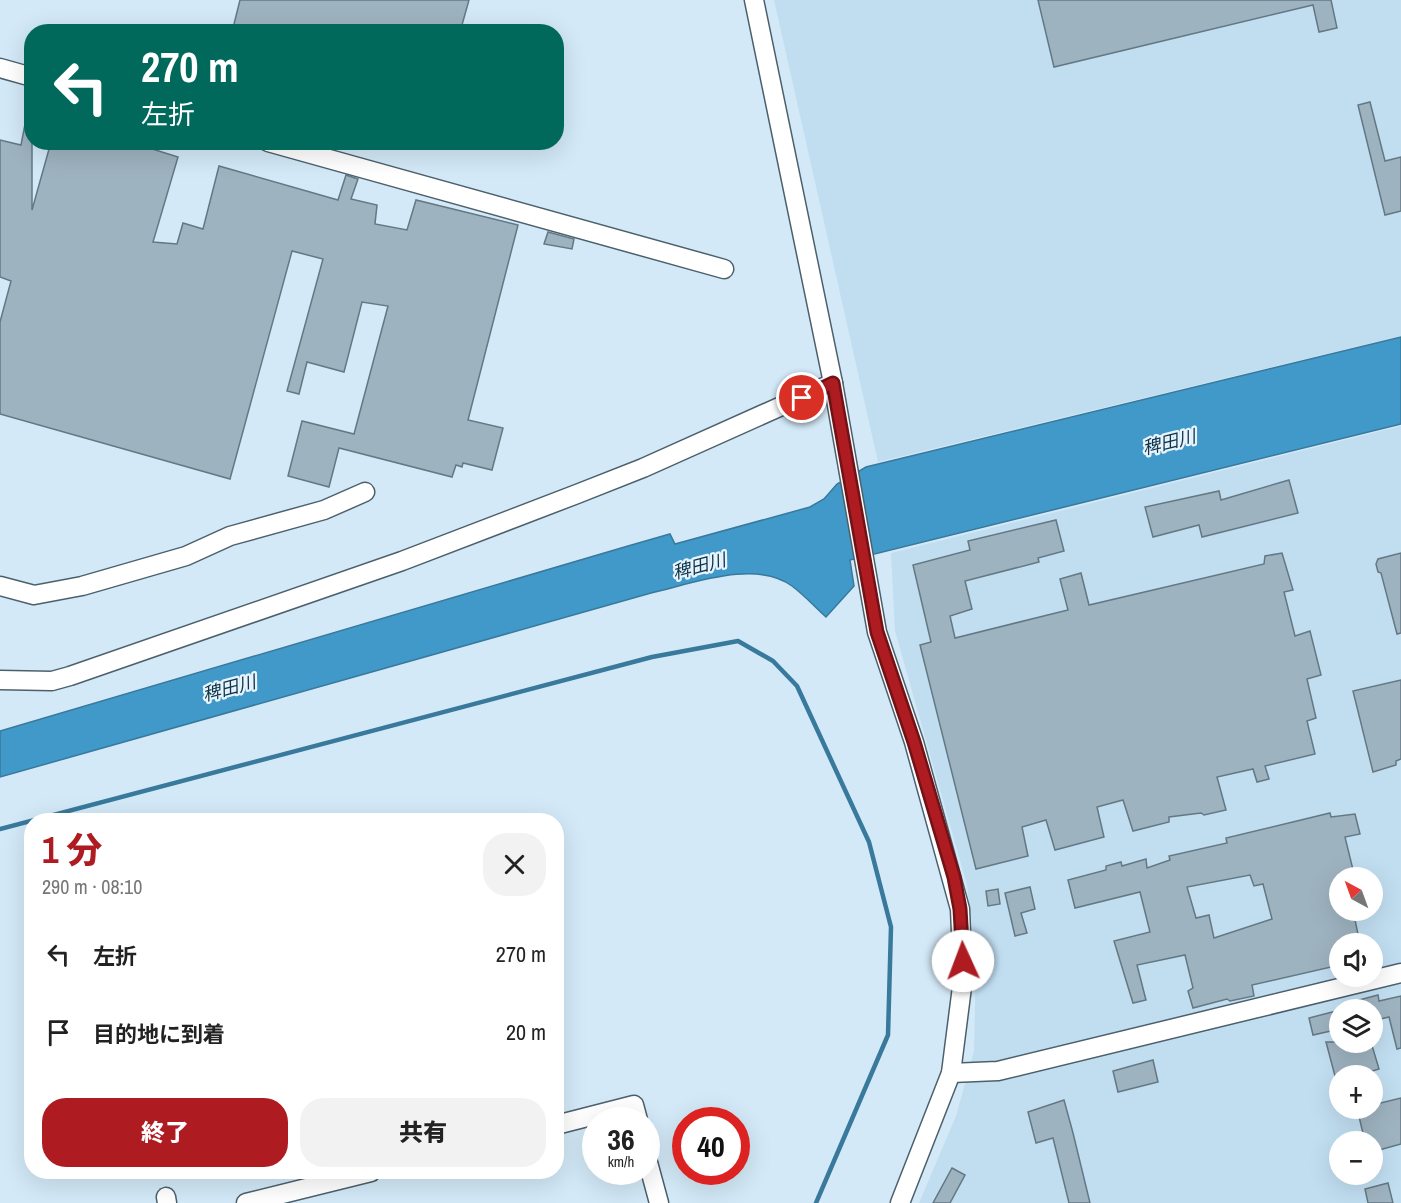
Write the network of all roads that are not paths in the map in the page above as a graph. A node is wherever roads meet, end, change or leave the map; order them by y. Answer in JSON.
{"nodes":[{"id":1,"x":754,"y":0,"type":"edge"},
{"id":2,"x":0,"y":68,"type":"edge"},
{"id":3,"x":24,"y":75,"type":"edge"},
{"id":4,"x":297,"y":150,"type":"edge"},
{"id":5,"x":724,"y":269,"type":"dead end"},
{"id":6,"x":833,"y":383,"type":"junction"},
{"id":7,"x":366,"y":492,"type":"dead end"},
{"id":8,"x":0,"y":586,"type":"edge"},
{"id":9,"x":70,"y":676,"type":"junction"},
{"id":10,"x":0,"y":680,"type":"edge"},
{"id":11,"x":55,"y":692,"type":"dead end"},
{"id":12,"x":1401,"y":973,"type":"edge"},
{"id":13,"x":951,"y":1073,"type":"junction"},
{"id":14,"x":582,"y":1118,"type":"edge"},
{"id":15,"x":564,"y":1123,"type":"edge"},
{"id":16,"x":343,"y":1179,"type":"edge"},
{"id":17,"x":654,"y":1185,"type":"edge"},
{"id":18,"x":246,"y":1203,"type":"edge"},
{"id":19,"x":659,"y":1203,"type":"edge"},
{"id":20,"x":900,"y":1203,"type":"edge"}],
"edges":[{"from":1,"to":6,"type":"street"},
{"from":2,"to":3,"type":"street"},
{"from":4,"to":5,"type":"street"},
{"from":6,"to":9,"type":"street"},
{"from":6,"to":13,"type":"street"},
{"from":7,"to":8,"type":"street"},
{"from":9,"to":10,"type":"street"},
{"from":9,"to":11,"type":"street"},
{"from":12,"to":13,"type":"street"},
{"from":13,"to":20,"type":"street"},
{"from":14,"to":15,"type":"street"},
{"from":16,"to":18,"type":"street"},
{"from":17,"to":19,"type":"street"}]}
